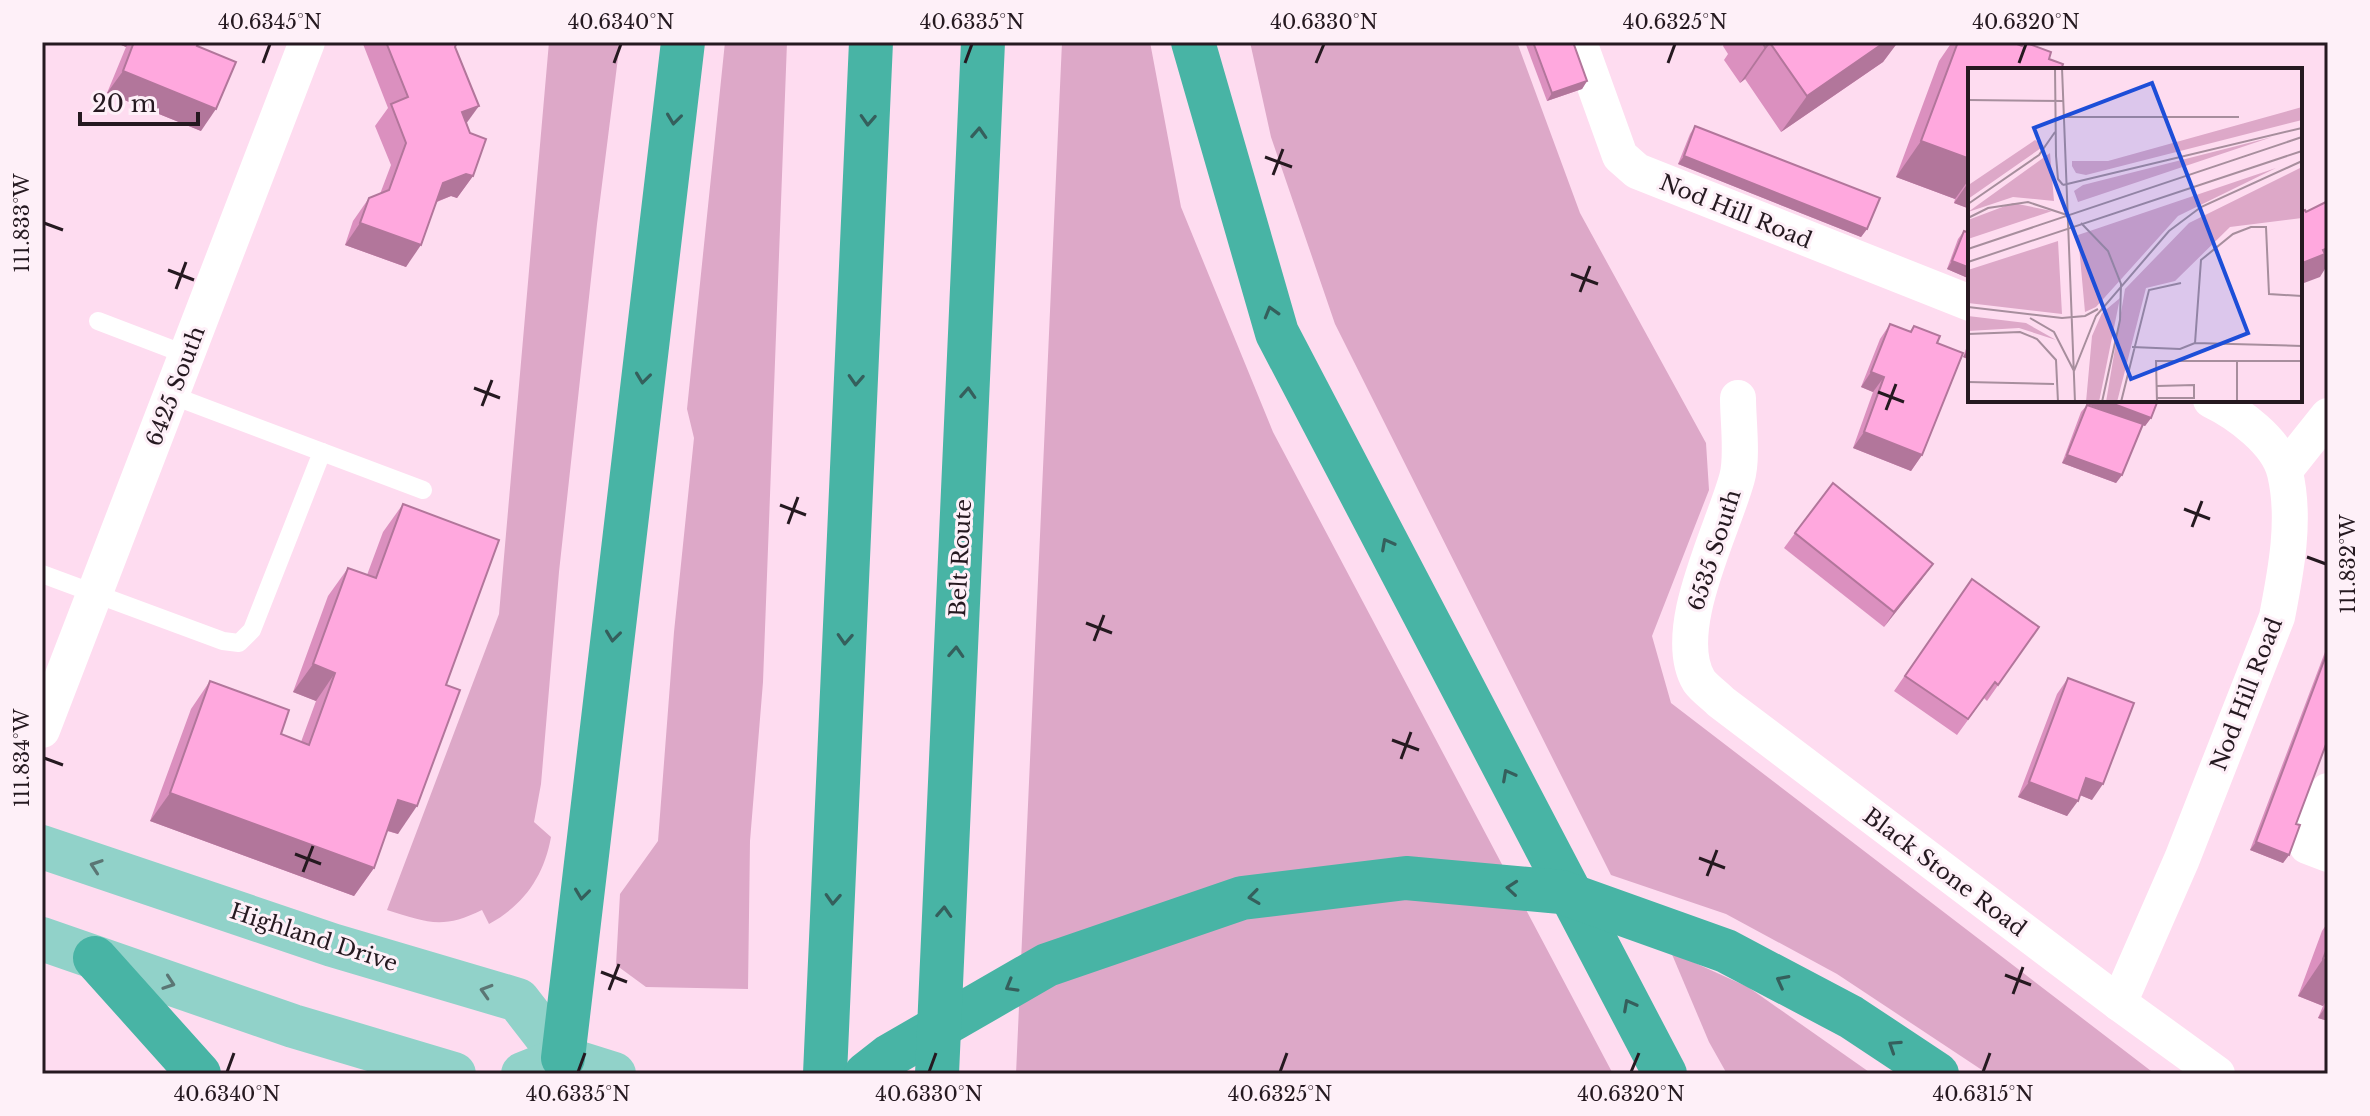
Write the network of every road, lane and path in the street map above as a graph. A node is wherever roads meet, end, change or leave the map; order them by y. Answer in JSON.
{"nodes":[{"id":1,"x":307,"y":42,"type":"edge"},
{"id":2,"x":683,"y":42,"type":"edge"},
{"id":3,"x":871,"y":42,"type":"edge"},
{"id":4,"x":983,"y":42,"type":"edge"},
{"id":5,"x":1193,"y":42,"type":"edge"},
{"id":6,"x":1579,"y":42,"type":"edge"},
{"id":7,"x":1968,"y":302,"type":"edge"},
{"id":8,"x":98,"y":321,"type":"dead end"},
{"id":9,"x":187,"y":355,"type":"junction"},
{"id":10,"x":171,"y":395,"type":"junction"},
{"id":11,"x":1738,"y":398,"type":"dead end"},
{"id":12,"x":2214,"y":402,"type":"edge"},
{"id":13,"x":2328,"y":416,"type":"edge"},
{"id":14,"x":322,"y":452,"type":"junction"},
{"id":15,"x":2285,"y":470,"type":"junction"},
{"id":16,"x":423,"y":490,"type":"dead end"},
{"id":17,"x":42,"y":574,"type":"edge"},
{"id":18,"x":94,"y":593,"type":"junction"},
{"id":19,"x":1690,"y":655,"type":"joint"},
{"id":20,"x":42,"y":730,"type":"edge"},
{"id":21,"x":2328,"y":791,"type":"edge"},
{"id":22,"x":42,"y":847,"type":"edge"},
{"id":23,"x":2328,"y":854,"type":"edge"},
{"id":24,"x":42,"y":939,"type":"edge"},
{"id":25,"x":95,"y":958,"type":"junction"},
{"id":26,"x":2119,"y":1003,"type":"junction"},
{"id":27,"x":563,"y":1058,"type":"junction"},
{"id":28,"x":199,"y":1074,"type":"edge"},
{"id":29,"x":454,"y":1074,"type":"edge"},
{"id":30,"x":523,"y":1074,"type":"edge"},
{"id":31,"x":614,"y":1074,"type":"edge"},
{"id":32,"x":825,"y":1074,"type":"edge"},
{"id":33,"x":866,"y":1074,"type":"edge"},
{"id":34,"x":937,"y":1074,"type":"edge"},
{"id":35,"x":1665,"y":1074,"type":"edge"},
{"id":36,"x":1937,"y":1074,"type":"edge"},
{"id":37,"x":2217,"y":1074,"type":"edge"}],
"edges":[{"from":1,"to":9,"type":"street","name":"6425 South"},
{"from":2,"to":27,"type":"highway","one_way":true},
{"from":3,"to":32,"type":"highway","one_way":true},
{"from":34,"to":4,"type":"highway","name":"Belt Route","one_way":true},
{"from":35,"to":5,"type":"highway","one_way":true},
{"from":6,"to":7,"type":"street","name":"Nod Hill Road"},
{"from":8,"to":9,"type":"lane"},
{"from":9,"to":10,"type":"street","name":"6425 South"},
{"from":10,"to":14,"type":"lane"},
{"from":10,"to":18,"type":"street","name":"6425 South"},
{"from":11,"to":19,"type":"street","name":"6535 South"},
{"from":12,"to":15,"type":"street"},
{"from":13,"to":15,"type":"street"},
{"from":14,"to":16,"type":"lane"},
{"from":14,"to":18,"type":"lane"},
{"from":15,"to":26,"type":"street","name":"Nod Hill Road"},
{"from":17,"to":18,"type":"lane"},
{"from":18,"to":20,"type":"street","name":"6425 South"},
{"from":19,"to":26,"type":"street","name":"Black Stone Road"},
{"from":21,"to":23,"type":"street"},
{"from":27,"to":22,"type":"main road","name":"Highland Drive","one_way":true},
{"from":24,"to":25,"type":"main road"},
{"from":25,"to":28,"type":"highway"},
{"from":25,"to":29,"type":"main road","one_way":true},
{"from":26,"to":37,"type":"street","name":"Black Stone Road"},
{"from":27,"to":30,"type":"main road"},
{"from":27,"to":31,"type":"main road"},
{"from":36,"to":33,"type":"highway","one_way":true}]}
